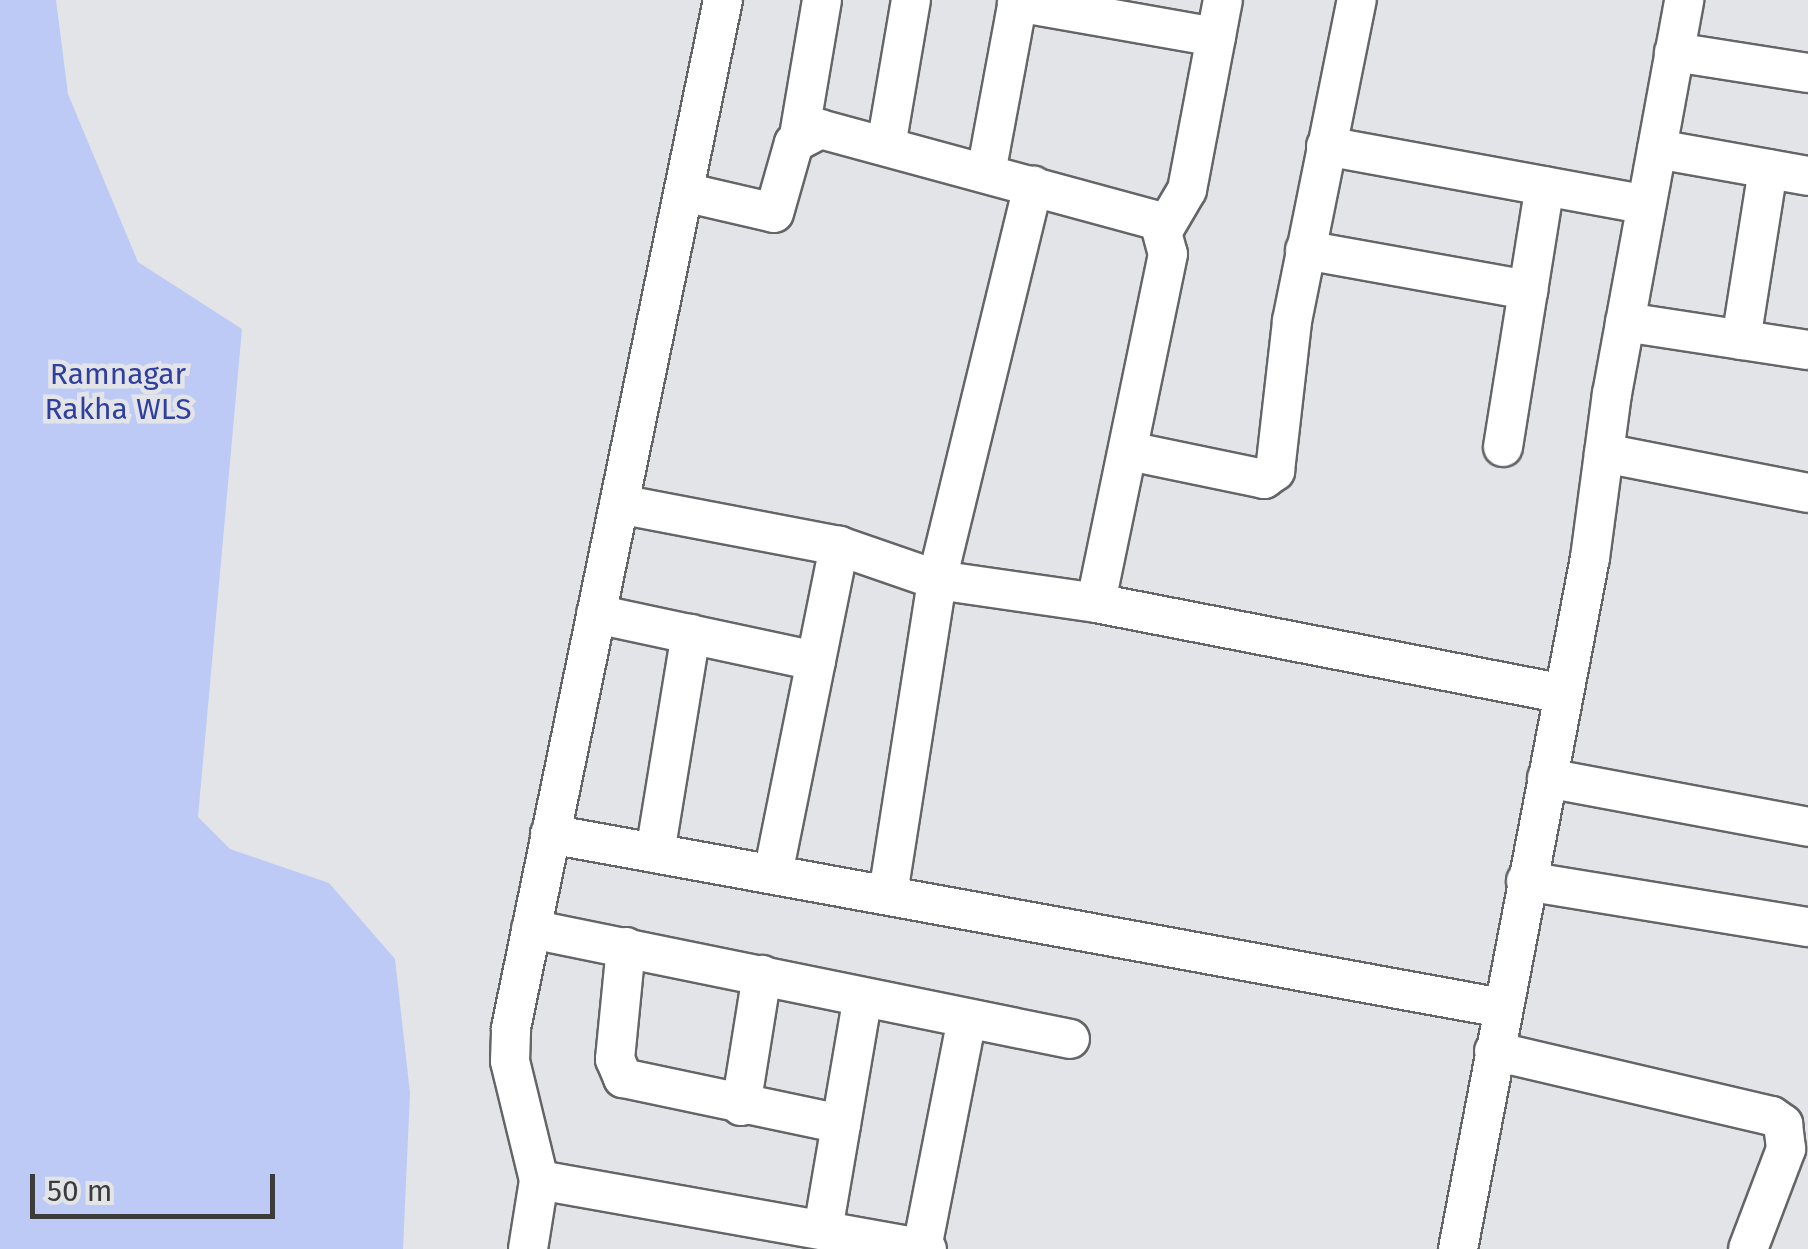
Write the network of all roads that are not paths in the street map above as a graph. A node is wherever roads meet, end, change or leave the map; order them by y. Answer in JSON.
{"nodes":[{"id":1,"x":724,"y":0,"type":"edge"},
{"id":2,"x":822,"y":0,"type":"edge"},
{"id":3,"x":911,"y":0,"type":"edge"},
{"id":4,"x":1356,"y":0,"type":"edge"},
{"id":5,"x":1684,"y":0,"type":"edge"},
{"id":6,"x":1018,"y":1,"type":"edge"},
{"id":7,"x":1122,"y":10,"type":"edge"},
{"id":8,"x":1220,"y":18,"type":"edge"},
{"id":9,"x":1674,"y":52,"type":"junction"},
{"id":10,"x":1808,"y":73,"type":"edge"},
{"id":11,"x":799,"y":136,"type":"junction"},
{"id":12,"x":886,"y":146,"type":"junction"},
{"id":13,"x":1326,"y":146,"type":"junction"},
{"id":14,"x":1657,"y":149,"type":"junction"},
{"id":15,"x":1768,"y":168,"type":"junction"},
{"id":16,"x":986,"y":173,"type":"junction"},
{"id":17,"x":1808,"y":176,"type":"edge"},
{"id":18,"x":1033,"y":185,"type":"junction"},
{"id":19,"x":1545,"y":186,"type":"junction"},
{"id":20,"x":684,"y":192,"type":"junction"},
{"id":21,"x":1646,"y":205,"type":"junction"},
{"id":22,"x":1164,"y":229,"type":"junction"},
{"id":23,"x":1305,"y":250,"type":"junction"},
{"id":24,"x":1528,"y":290,"type":"junction"},
{"id":25,"x":1625,"y":322,"type":"junction"},
{"id":26,"x":1741,"y":340,"type":"junction"},
{"id":27,"x":1808,"y":350,"type":"edge"},
{"id":28,"x":1503,"y":448,"type":"dead end"},
{"id":29,"x":1129,"y":451,"type":"junction"},
{"id":30,"x":1604,"y":453,"type":"junction"},
{"id":31,"x":1808,"y":493,"type":"edge"},
{"id":32,"x":619,"y":504,"type":"junction"},
{"id":33,"x":839,"y":546,"type":"junction"},
{"id":34,"x":938,"y":580,"type":"junction"},
{"id":35,"x":1096,"y":603,"type":"junction"},
{"id":36,"x":596,"y":614,"type":"junction"},
{"id":37,"x":690,"y":634,"type":"junction"},
{"id":38,"x":816,"y":661,"type":"junction"},
{"id":39,"x":1563,"y":694,"type":"junction"},
{"id":40,"x":1546,"y":778,"type":"junction"},
{"id":41,"x":1808,"y":827,"type":"edge"},
{"id":42,"x":550,"y":834,"type":"junction"},
{"id":43,"x":654,"y":852,"type":"junction"},
{"id":44,"x":773,"y":874,"type":"junction"},
{"id":45,"x":1526,"y":881,"type":"junction"},
{"id":46,"x":888,"y":894,"type":"junction"},
{"id":47,"x":1808,"y":927,"type":"edge"},
{"id":48,"x":531,"y":928,"type":"junction"},
{"id":49,"x":626,"y":947,"type":"junction"},
{"id":50,"x":762,"y":975,"type":"junction"},
{"id":51,"x":863,"y":996,"type":"junction"},
{"id":52,"x":1502,"y":1008,"type":"junction"},
{"id":53,"x":967,"y":1019,"type":"junction"},
{"id":54,"x":1070,"y":1039,"type":"dead end"},
{"id":55,"x":1494,"y":1051,"type":"junction"},
{"id":56,"x":741,"y":1106,"type":"junction"},
{"id":57,"x":841,"y":1124,"type":"junction"},
{"id":58,"x":539,"y":1180,"type":"junction"},
{"id":59,"x":752,"y":1234,"type":"edge"},
{"id":60,"x":845,"y":1239,"type":"edge"},
{"id":61,"x":528,"y":1249,"type":"edge"},
{"id":62,"x":925,"y":1249,"type":"edge"},
{"id":63,"x":1458,"y":1249,"type":"edge"},
{"id":64,"x":1748,"y":1249,"type":"edge"}],
"edges":[{"from":1,"to":20,"type":"street"},
{"from":2,"to":11,"type":"street"},
{"from":3,"to":12,"type":"street"},
{"from":4,"to":13,"type":"street"},
{"from":5,"to":9,"type":"street"},
{"from":6,"to":7,"type":"street"},
{"from":6,"to":16,"type":"street"},
{"from":7,"to":8,"type":"street"},
{"from":8,"to":22,"type":"street"},
{"from":9,"to":10,"type":"street"},
{"from":9,"to":14,"type":"street"},
{"from":11,"to":12,"type":"street"},
{"from":11,"to":20,"type":"street"},
{"from":12,"to":16,"type":"street"},
{"from":13,"to":19,"type":"street"},
{"from":13,"to":23,"type":"street"},
{"from":14,"to":15,"type":"street"},
{"from":14,"to":21,"type":"street"},
{"from":15,"to":17,"type":"street"},
{"from":15,"to":26,"type":"street"},
{"from":16,"to":18,"type":"street"},
{"from":18,"to":22,"type":"street"},
{"from":18,"to":34,"type":"street"},
{"from":19,"to":21,"type":"street"},
{"from":19,"to":24,"type":"street"},
{"from":20,"to":32,"type":"street"},
{"from":21,"to":25,"type":"street"},
{"from":22,"to":29,"type":"street"},
{"from":23,"to":24,"type":"street"},
{"from":23,"to":29,"type":"street"},
{"from":24,"to":28,"type":"street"},
{"from":25,"to":26,"type":"street"},
{"from":25,"to":30,"type":"street"},
{"from":26,"to":27,"type":"street"},
{"from":29,"to":35,"type":"street"},
{"from":30,"to":31,"type":"street"},
{"from":30,"to":39,"type":"street"},
{"from":32,"to":33,"type":"street"},
{"from":32,"to":36,"type":"street"},
{"from":33,"to":34,"type":"street"},
{"from":33,"to":38,"type":"street"},
{"from":34,"to":35,"type":"street"},
{"from":34,"to":46,"type":"street"},
{"from":35,"to":39,"type":"street"},
{"from":36,"to":37,"type":"street"},
{"from":36,"to":42,"type":"street"},
{"from":37,"to":38,"type":"street"},
{"from":37,"to":43,"type":"street"},
{"from":38,"to":44,"type":"street"},
{"from":39,"to":40,"type":"street"},
{"from":40,"to":41,"type":"street"},
{"from":40,"to":45,"type":"street"},
{"from":42,"to":43,"type":"street"},
{"from":42,"to":48,"type":"street"},
{"from":43,"to":44,"type":"street"},
{"from":44,"to":46,"type":"street"},
{"from":45,"to":47,"type":"street"},
{"from":45,"to":52,"type":"street"},
{"from":46,"to":52,"type":"street"},
{"from":48,"to":49,"type":"street"},
{"from":48,"to":58,"type":"street"},
{"from":49,"to":50,"type":"street"},
{"from":49,"to":56,"type":"street"},
{"from":50,"to":51,"type":"street"},
{"from":50,"to":56,"type":"street"},
{"from":51,"to":53,"type":"street"},
{"from":51,"to":57,"type":"street"},
{"from":52,"to":55,"type":"street"},
{"from":53,"to":54,"type":"street"},
{"from":53,"to":62,"type":"street"},
{"from":55,"to":63,"type":"street"},
{"from":55,"to":64,"type":"street"},
{"from":56,"to":57,"type":"street"},
{"from":57,"to":60,"type":"street"},
{"from":58,"to":59,"type":"street"},
{"from":58,"to":61,"type":"street"},
{"from":59,"to":60,"type":"street"},
{"from":60,"to":62,"type":"street"}]}
